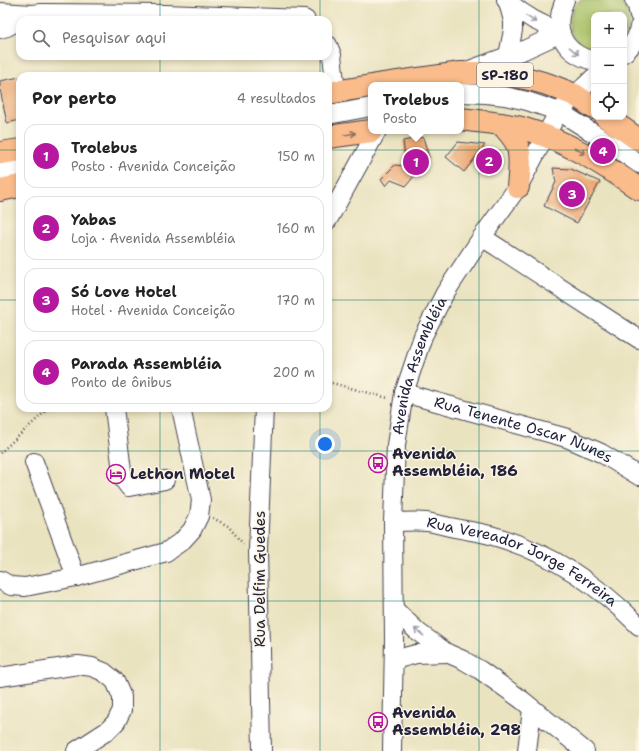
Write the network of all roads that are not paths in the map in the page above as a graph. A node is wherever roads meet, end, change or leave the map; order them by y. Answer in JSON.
{"nodes":[{"id":1,"x":565,"y":0,"type":"edge"},
{"id":2,"x":507,"y":1,"type":"edge"},
{"id":3,"x":0,"y":12,"type":"edge"},
{"id":4,"x":32,"y":14,"type":"junction"},
{"id":5,"x":28,"y":16,"type":"edge"},
{"id":6,"x":221,"y":16,"type":"edge"},
{"id":7,"x":16,"y":22,"type":"edge"},
{"id":8,"x":639,"y":26,"type":"edge"},
{"id":9,"x":0,"y":29,"type":"edge"},
{"id":10,"x":560,"y":32,"type":"junction"},
{"id":11,"x":632,"y":48,"type":"edge"},
{"id":12,"x":508,"y":56,"type":"junction"},
{"id":13,"x":332,"y":60,"type":"edge"},
{"id":14,"x":591,"y":60,"type":"edge"},
{"id":15,"x":332,"y":72,"type":"edge"},
{"id":16,"x":332,"y":72,"type":"edge"},
{"id":17,"x":591,"y":80,"type":"edge"},
{"id":18,"x":463,"y":82,"type":"edge"},
{"id":19,"x":464,"y":82,"type":"edge"},
{"id":20,"x":464,"y":84,"type":"edge"},
{"id":21,"x":368,"y":86,"type":"edge"},
{"id":22,"x":332,"y":92,"type":"edge"},
{"id":23,"x":575,"y":95,"type":"junction"},
{"id":24,"x":591,"y":106,"type":"edge"},
{"id":25,"x":368,"y":108,"type":"edge"},
{"id":26,"x":560,"y":112,"type":"junction"},
{"id":27,"x":332,"y":114,"type":"edge"},
{"id":28,"x":464,"y":119,"type":"edge"},
{"id":29,"x":610,"y":120,"type":"edge"},
{"id":30,"x":502,"y":124,"type":"junction"},
{"id":31,"x":368,"y":130,"type":"edge"},
{"id":32,"x":375,"y":134,"type":"edge"},
{"id":33,"x":545,"y":135,"type":"junction"},
{"id":34,"x":332,"y":136,"type":"edge"},
{"id":35,"x":639,"y":140,"type":"edge"},
{"id":36,"x":16,"y":151,"type":"edge"},
{"id":37,"x":0,"y":154,"type":"edge"},
{"id":38,"x":639,"y":164,"type":"edge"},
{"id":39,"x":16,"y":169,"type":"edge"},
{"id":40,"x":0,"y":172,"type":"edge"},
{"id":41,"x":16,"y":187,"type":"edge"},
{"id":42,"x":518,"y":187,"type":"junction"},
{"id":43,"x":639,"y":188,"type":"edge"},
{"id":44,"x":0,"y":190,"type":"edge"},
{"id":45,"x":332,"y":213,"type":"edge"},
{"id":46,"x":482,"y":237,"type":"junction"},
{"id":47,"x":639,"y":339,"type":"edge"},
{"id":48,"x":403,"y":397,"type":"junction"},
{"id":49,"x":115,"y":412,"type":"edge"},
{"id":50,"x":182,"y":412,"type":"edge"},
{"id":51,"x":264,"y":412,"type":"edge"},
{"id":52,"x":34,"y":462,"type":"dead end"},
{"id":53,"x":639,"y":476,"type":"edge"},
{"id":54,"x":165,"y":480,"type":"dead end"},
{"id":55,"x":394,"y":522,"type":"junction"},
{"id":56,"x":76,"y":578,"type":"junction"},
{"id":57,"x":0,"y":580,"type":"edge"},
{"id":58,"x":394,"y":609,"type":"junction"},
{"id":59,"x":639,"y":626,"type":"edge"},
{"id":60,"x":447,"y":653,"type":"junction"},
{"id":61,"x":394,"y":660,"type":"junction"},
{"id":62,"x":0,"y":677,"type":"edge"},
{"id":63,"x":532,"y":709,"type":"junction"},
{"id":64,"x":76,"y":751,"type":"edge"},
{"id":65,"x":262,"y":751,"type":"edge"},
{"id":66,"x":392,"y":751,"type":"edge"},
{"id":67,"x":527,"y":751,"type":"edge"},
{"id":68,"x":585,"y":751,"type":"edge"}],
"edges":[{"from":1,"to":10,"type":"street"},
{"from":2,"to":10,"type":"street","one_way":true},
{"from":2,"to":12,"type":"street"},
{"from":3,"to":4,"type":"street"},
{"from":4,"to":5,"type":"street"},
{"from":4,"to":6,"type":"street"},
{"from":7,"to":9,"type":"street"},
{"from":8,"to":11,"type":"street"},
{"from":10,"to":12,"type":"street"},
{"from":10,"to":14,"type":"street","one_way":true},
{"from":12,"to":18,"type":"street"},
{"from":13,"to":16,"type":"street"},
{"from":15,"to":22,"type":"street"},
{"from":17,"to":23,"type":"street","name":"Avenida Assembléia"},
{"from":19,"to":23,"type":"main road","number":"SP-180"},
{"from":20,"to":26,"type":"street"},
{"from":21,"to":22,"type":"main road"},
{"from":23,"to":24,"type":"main road","number":"SP-180"},
{"from":23,"to":26,"type":"street","name":"Avenida Assembléia"},
{"from":25,"to":27,"type":"street"},
{"from":26,"to":33,"type":"street","name":"Avenida Assembléia"},
{"from":26,"to":38,"type":"street"},
{"from":28,"to":30,"type":"main road"},
{"from":29,"to":35,"type":"main road"},
{"from":30,"to":33,"type":"main road"},
{"from":30,"to":42,"type":"main road"},
{"from":34,"to":31,"type":"main road","one_way":true},
{"from":32,"to":45,"type":"street"},
{"from":33,"to":42,"type":"street","name":"Avenida Assembléia"},
{"from":33,"to":43,"type":"main road","one_way":true},
{"from":36,"to":37,"type":"main road"},
{"from":39,"to":40,"type":"street"},
{"from":41,"to":44,"type":"main road"},
{"from":42,"to":46,"type":"street","name":"Avenida Assembléia"},
{"from":46,"to":47,"type":"street"},
{"from":46,"to":48,"type":"street","name":"Avenida Assembléia"},
{"from":48,"to":53,"type":"street","name":"Rua Tenente Oscar Nunes"},
{"from":48,"to":55,"type":"street","name":"Avenida Assembléia"},
{"from":49,"to":54,"type":"street"},
{"from":50,"to":56,"type":"street"},
{"from":51,"to":65,"type":"street","name":"Rua Delfim Guedes"},
{"from":52,"to":56,"type":"street"},
{"from":55,"to":58,"type":"street","name":"Avenida Assembléia"},
{"from":55,"to":59,"type":"street","name":"Rua Vereador Jorge Ferreira"},
{"from":56,"to":57,"type":"street"},
{"from":60,"to":58,"type":"street","one_way":true},
{"from":58,"to":61,"type":"street","name":"Avenida Assembléia"},
{"from":60,"to":61,"type":"street"},
{"from":60,"to":63,"type":"street"},
{"from":61,"to":66,"type":"street","name":"Avenida Assembléia"},
{"from":62,"to":64,"type":"street"},
{"from":63,"to":67,"type":"street"},
{"from":63,"to":68,"type":"street"}]}
